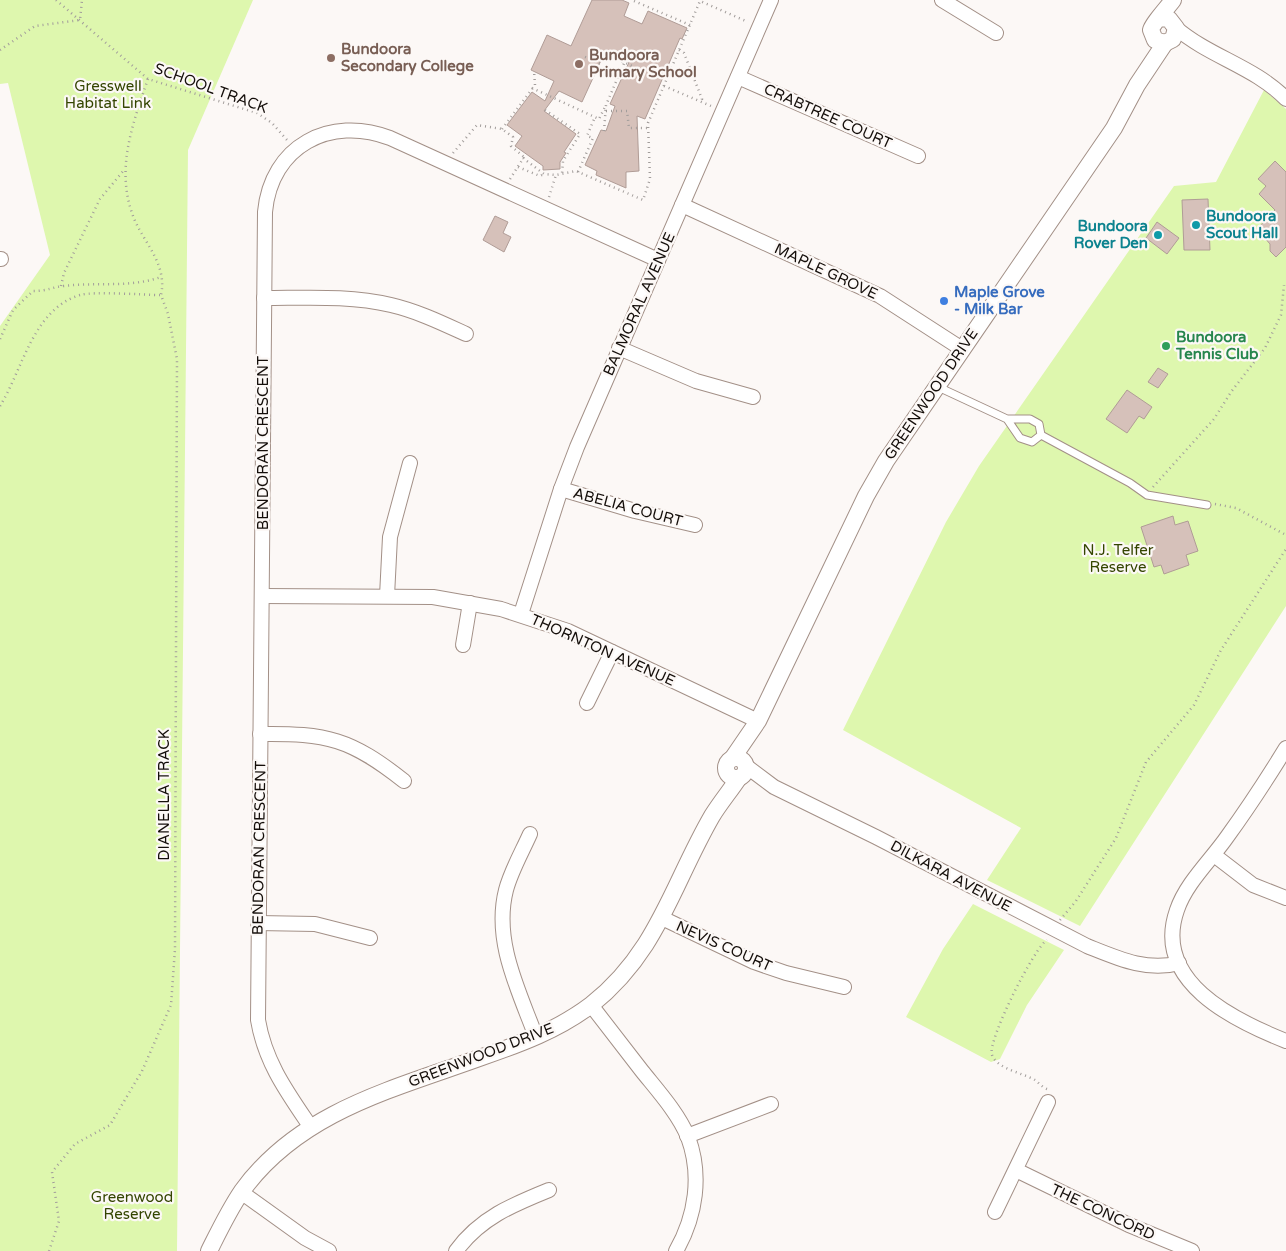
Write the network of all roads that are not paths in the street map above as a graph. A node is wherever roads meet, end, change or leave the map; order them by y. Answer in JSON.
{"nodes":[{"id":1,"x":771,"y":0,"type":"edge"},
{"id":2,"x":942,"y":0,"type":"edge"},
{"id":3,"x":1173,"y":0,"type":"edge"},
{"id":4,"x":1181,"y":0,"type":"edge"},
{"id":5,"x":1167,"y":32,"type":"junction"},
{"id":6,"x":996,"y":34,"type":"dead end"},
{"id":7,"x":738,"y":77,"type":"junction"},
{"id":8,"x":1286,"y":99,"type":"edge"},
{"id":9,"x":918,"y":156,"type":"dead end"},
{"id":10,"x":682,"y":206,"type":"junction"},
{"id":11,"x":658,"y":260,"type":"junction"},
{"id":12,"x":264,"y":298,"type":"junction"},
{"id":13,"x":466,"y":334,"type":"dead end"},
{"id":14,"x":620,"y":348,"type":"junction"},
{"id":15,"x":962,"y":349,"type":"junction"},
{"id":16,"x":936,"y":386,"type":"junction"},
{"id":17,"x":753,"y":396,"type":"dead end"},
{"id":18,"x":1007,"y":420,"type":"junction"},
{"id":19,"x":1041,"y":435,"type":"junction"},
{"id":20,"x":410,"y":463,"type":"dead end"},
{"id":21,"x":561,"y":488,"type":"junction"},
{"id":22,"x":1207,"y":506,"type":"road end"},
{"id":23,"x":695,"y":525,"type":"dead end"},
{"id":24,"x":262,"y":596,"type":"junction"},
{"id":25,"x":387,"y":596,"type":"junction"},
{"id":26,"x":470,"y":603,"type":"junction"},
{"id":27,"x":522,"y":614,"type":"junction"},
{"id":28,"x":463,"y":645,"type":"dead end"},
{"id":29,"x":612,"y":652,"type":"junction"},
{"id":30,"x":587,"y":703,"type":"dead end"},
{"id":31,"x":758,"y":722,"type":"junction"},
{"id":32,"x":260,"y":734,"type":"junction"},
{"id":33,"x":1286,"y":748,"type":"edge"},
{"id":34,"x":738,"y":769,"type":"junction"},
{"id":35,"x":404,"y":781,"type":"dead end"},
{"id":36,"x":530,"y":834,"type":"dead end"},
{"id":37,"x":1214,"y":855,"type":"junction"},
{"id":38,"x":1286,"y":898,"type":"edge"},
{"id":39,"x":662,"y":918,"type":"junction"},
{"id":40,"x":258,"y":923,"type":"junction"},
{"id":41,"x":370,"y":938,"type":"dead end"},
{"id":42,"x":1177,"y":959,"type":"junction"},
{"id":43,"x":844,"y":987,"type":"dead end"},
{"id":44,"x":591,"y":1005,"type":"junction"},
{"id":45,"x":536,"y":1037,"type":"junction"},
{"id":46,"x":1286,"y":1041,"type":"edge"},
{"id":47,"x":1048,"y":1102,"type":"road end"},
{"id":48,"x":771,"y":1104,"type":"dead end"},
{"id":49,"x":310,"y":1126,"type":"junction"},
{"id":50,"x":687,"y":1136,"type":"junction"},
{"id":51,"x":1016,"y":1170,"type":"junction"},
{"id":52,"x":549,"y":1190,"type":"dead end"},
{"id":53,"x":242,"y":1192,"type":"junction"},
{"id":54,"x":995,"y":1212,"type":"dead end"},
{"id":55,"x":209,"y":1251,"type":"edge"},
{"id":56,"x":329,"y":1251,"type":"edge"},
{"id":57,"x":456,"y":1251,"type":"edge"},
{"id":58,"x":676,"y":1251,"type":"edge"},
{"id":59,"x":1192,"y":1251,"type":"edge"}],
"edges":[{"from":1,"to":7,"type":"street","name":"BALMORAL AVENUE"},
{"from":2,"to":6,"type":"street"},
{"from":3,"to":5,"type":"street","name":"GREENWOOD DRIVE"},
{"from":4,"to":5,"type":"street","name":"GREENWOOD DRIVE"},
{"from":5,"to":8,"type":"street"},
{"from":5,"to":15,"type":"street","name":"GREENWOOD DRIVE"},
{"from":7,"to":9,"type":"street","name":"CRABTREE COURT"},
{"from":7,"to":10,"type":"street","name":"BALMORAL AVENUE"},
{"from":10,"to":11,"type":"street","name":"BALMORAL AVENUE"},
{"from":10,"to":15,"type":"street","name":"MAPLE GROVE"},
{"from":11,"to":12,"type":"street","name":"BENDORAN CRESCENT"},
{"from":11,"to":14,"type":"street","name":"BALMORAL AVENUE"},
{"from":12,"to":13,"type":"street"},
{"from":12,"to":24,"type":"street","name":"BENDORAN CRESCENT"},
{"from":14,"to":17,"type":"street"},
{"from":14,"to":21,"type":"street","name":"BALMORAL AVENUE"},
{"from":15,"to":16,"type":"street","name":"GREENWOOD DRIVE"},
{"from":16,"to":18,"type":"lane"},
{"from":16,"to":31,"type":"street","name":"GREENWOOD DRIVE"},
{"from":18,"to":19,"type":"lane"},
{"from":18,"to":19,"type":"lane"},
{"from":19,"to":22,"type":"lane"},
{"from":20,"to":25,"type":"street"},
{"from":21,"to":23,"type":"street","name":"ABELIA COURT"},
{"from":21,"to":27,"type":"street","name":"BALMORAL AVENUE"},
{"from":24,"to":25,"type":"street","name":"THORNTON AVENUE"},
{"from":24,"to":32,"type":"street","name":"BENDORAN CRESCENT"},
{"from":25,"to":26,"type":"street","name":"THORNTON AVENUE"},
{"from":26,"to":27,"type":"street","name":"THORNTON AVENUE"},
{"from":26,"to":28,"type":"street"},
{"from":27,"to":29,"type":"street","name":"THORNTON AVENUE"},
{"from":29,"to":30,"type":"street"},
{"from":29,"to":31,"type":"street","name":"THORNTON AVENUE"},
{"from":31,"to":34,"type":"street","name":"GREENWOOD DRIVE"},
{"from":32,"to":35,"type":"street"},
{"from":32,"to":40,"type":"street","name":"BENDORAN CRESCENT"},
{"from":33,"to":37,"type":"street"},
{"from":34,"to":39,"type":"street","name":"GREENWOOD DRIVE"},
{"from":34,"to":42,"type":"street","name":"DILKARA AVENUE"},
{"from":36,"to":45,"type":"street"},
{"from":37,"to":38,"type":"street"},
{"from":37,"to":42,"type":"street"},
{"from":39,"to":43,"type":"street","name":"NEVIS COURT"},
{"from":39,"to":44,"type":"street","name":"GREENWOOD DRIVE"},
{"from":40,"to":41,"type":"street"},
{"from":40,"to":49,"type":"street","name":"BENDORAN CRESCENT"},
{"from":42,"to":46,"type":"street"},
{"from":44,"to":45,"type":"street","name":"GREENWOOD DRIVE"},
{"from":44,"to":50,"type":"street"},
{"from":45,"to":49,"type":"street","name":"GREENWOOD DRIVE"},
{"from":47,"to":51,"type":"street"},
{"from":48,"to":50,"type":"street"},
{"from":49,"to":53,"type":"street","name":"GREENWOOD DRIVE"},
{"from":50,"to":58,"type":"street"},
{"from":51,"to":54,"type":"street"},
{"from":51,"to":59,"type":"street","name":"THE CONCORD"},
{"from":52,"to":57,"type":"street"},
{"from":53,"to":55,"type":"street","name":"GREENWOOD DRIVE"},
{"from":53,"to":56,"type":"street"}]}
